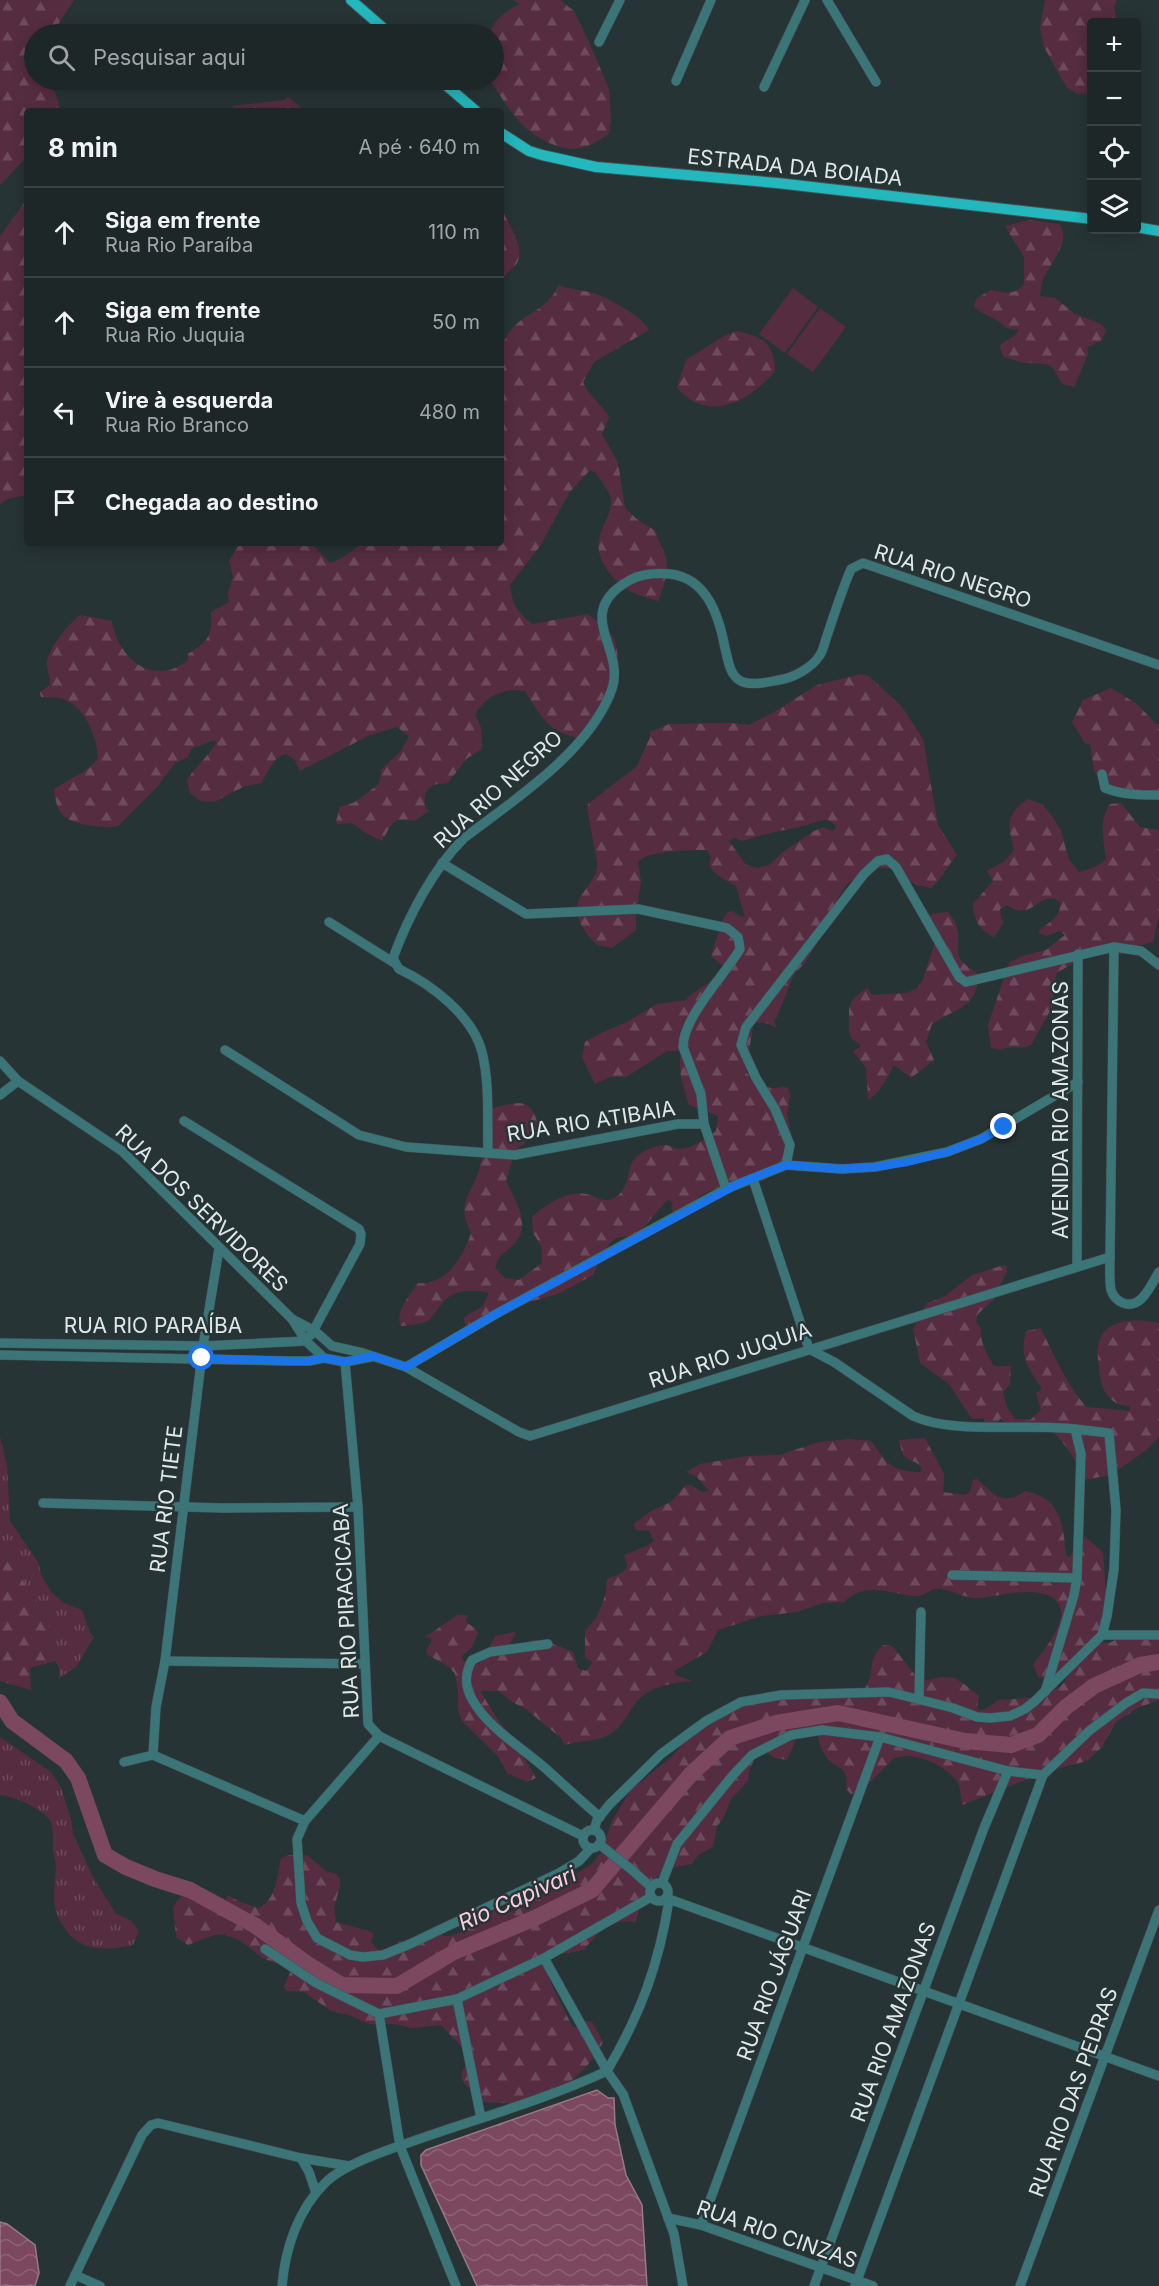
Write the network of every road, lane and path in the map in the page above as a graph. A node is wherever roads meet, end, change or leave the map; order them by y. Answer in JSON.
{"nodes":[{"id":1,"x":351,"y":0,"type":"edge"},
{"id":2,"x":620,"y":0,"type":"edge"},
{"id":3,"x":711,"y":0,"type":"edge"},
{"id":4,"x":805,"y":0,"type":"edge"},
{"id":5,"x":827,"y":0,"type":"edge"},
{"id":6,"x":379,"y":24,"type":"edge"},
{"id":7,"x":599,"y":42,"type":"dead end"},
{"id":8,"x":676,"y":81,"type":"dead end"},
{"id":9,"x":876,"y":82,"type":"dead end"},
{"id":10,"x":764,"y":87,"type":"dead end"},
{"id":11,"x":452,"y":90,"type":"edge"},
{"id":12,"x":473,"y":108,"type":"edge"},
{"id":13,"x":504,"y":136,"type":"edge"},
{"id":14,"x":1087,"y":218,"type":"edge"},
{"id":15,"x":1141,"y":228,"type":"edge"},
{"id":16,"x":1159,"y":231,"type":"edge"},
{"id":17,"x":1159,"y":665,"type":"edge"},
{"id":18,"x":1102,"y":774,"type":"dead end"},
{"id":19,"x":1159,"y":795,"type":"edge"},
{"id":20,"x":442,"y":863,"type":"junction"},
{"id":21,"x":329,"y":922,"type":"dead end"},
{"id":22,"x":1114,"y":947,"type":"junction"},
{"id":23,"x":1078,"y":954,"type":"junction"},
{"id":24,"x":396,"y":964,"type":"junction"},
{"id":25,"x":1159,"y":964,"type":"edge"},
{"id":26,"x":225,"y":1050,"type":"dead end"},
{"id":27,"x":0,"y":1061,"type":"edge"},
{"id":28,"x":18,"y":1081,"type":"junction"},
{"id":29,"x":1078,"y":1082,"type":"junction"},
{"id":30,"x":0,"y":1095,"type":"edge"},
{"id":31,"x":184,"y":1121,"type":"dead end"},
{"id":32,"x":704,"y":1124,"type":"junction"},
{"id":33,"x":488,"y":1153,"type":"junction"},
{"id":34,"x":786,"y":1165,"type":"junction"},
{"id":35,"x":753,"y":1179,"type":"junction"},
{"id":36,"x":726,"y":1189,"type":"junction"},
{"id":37,"x":219,"y":1249,"type":"junction"},
{"id":38,"x":1110,"y":1257,"type":"junction"},
{"id":39,"x":1077,"y":1265,"type":"junction"},
{"id":40,"x":1159,"y":1272,"type":"edge"},
{"id":41,"x":292,"y":1319,"type":"junction"},
{"id":42,"x":315,"y":1331,"type":"junction"},
{"id":43,"x":306,"y":1341,"type":"junction"},
{"id":44,"x":0,"y":1343,"type":"edge"},
{"id":45,"x":203,"y":1346,"type":"junction"},
{"id":46,"x":332,"y":1346,"type":"junction"},
{"id":47,"x":809,"y":1349,"type":"junction"},
{"id":48,"x":0,"y":1355,"type":"edge"},
{"id":49,"x":373,"y":1356,"type":"junction"},
{"id":50,"x":202,"y":1358,"type":"junction"},
{"id":51,"x":324,"y":1358,"type":"junction"},
{"id":52,"x":345,"y":1362,"type":"junction"},
{"id":53,"x":406,"y":1367,"type":"junction"},
{"id":54,"x":1077,"y":1433,"type":"junction"},
{"id":55,"x":43,"y":1503,"type":"dead end"},
{"id":56,"x":183,"y":1507,"type":"junction"},
{"id":57,"x":358,"y":1507,"type":"junction"},
{"id":58,"x":952,"y":1575,"type":"dead end"},
{"id":59,"x":1077,"y":1578,"type":"junction"},
{"id":60,"x":921,"y":1612,"type":"dead end"},
{"id":61,"x":1102,"y":1635,"type":"junction"},
{"id":62,"x":1159,"y":1635,"type":"edge"},
{"id":63,"x":548,"y":1644,"type":"dead end"},
{"id":64,"x":165,"y":1661,"type":"junction"},
{"id":65,"x":364,"y":1664,"type":"junction"},
{"id":66,"x":1044,"y":1694,"type":"junction"},
{"id":67,"x":1159,"y":1694,"type":"edge"},
{"id":68,"x":920,"y":1699,"type":"junction"},
{"id":69,"x":379,"y":1736,"type":"junction"},
{"id":70,"x":880,"y":1737,"type":"junction"},
{"id":71,"x":153,"y":1755,"type":"junction"},
{"id":72,"x":124,"y":1762,"type":"dead end"},
{"id":73,"x":1008,"y":1771,"type":"junction"},
{"id":74,"x":1043,"y":1775,"type":"junction"},
{"id":75,"x":600,"y":1817,"type":"junction"},
{"id":76,"x":305,"y":1821,"type":"junction"},
{"id":77,"x":594,"y":1830,"type":"junction"},
{"id":78,"x":583,"y":1836,"type":"junction"},
{"id":79,"x":595,"y":1846,"type":"junction"},
{"id":80,"x":662,"y":1883,"type":"junction"},
{"id":81,"x":651,"y":1892,"type":"junction"},
{"id":82,"x":668,"y":1899,"type":"junction"},
{"id":83,"x":1159,"y":1910,"type":"edge"},
{"id":84,"x":265,"y":1949,"type":"dead end"},
{"id":85,"x":804,"y":1949,"type":"junction"},
{"id":86,"x":544,"y":1958,"type":"junction"},
{"id":87,"x":924,"y":1990,"type":"junction"},
{"id":88,"x":457,"y":1999,"type":"junction"},
{"id":89,"x":960,"y":2004,"type":"junction"},
{"id":90,"x":379,"y":2014,"type":"junction"},
{"id":91,"x":1106,"y":2057,"type":"junction"},
{"id":92,"x":607,"y":2071,"type":"junction"},
{"id":93,"x":1159,"y":2076,"type":"edge"},
{"id":94,"x":481,"y":2118,"type":"junction"},
{"id":95,"x":400,"y":2146,"type":"junction"},
{"id":96,"x":301,"y":2158,"type":"junction"},
{"id":97,"x":350,"y":2166,"type":"junction"},
{"id":98,"x":316,"y":2193,"type":"junction"},
{"id":99,"x":668,"y":2218,"type":"junction"},
{"id":100,"x":701,"y":2225,"type":"junction"},
{"id":101,"x":821,"y":2267,"type":"junction"},
{"id":102,"x":75,"y":2276,"type":"junction"},
{"id":103,"x":856,"y":2283,"type":"edge"},
{"id":104,"x":70,"y":2286,"type":"edge"},
{"id":105,"x":100,"y":2286,"type":"edge"},
{"id":106,"x":282,"y":2286,"type":"edge"},
{"id":107,"x":456,"y":2286,"type":"edge"},
{"id":108,"x":683,"y":2286,"type":"edge"},
{"id":109,"x":814,"y":2286,"type":"edge"},
{"id":110,"x":873,"y":2286,"type":"edge"},
{"id":111,"x":1020,"y":2286,"type":"edge"}],
"edges":[{"from":1,"to":6,"type":"main road"},
{"from":2,"to":7,"type":"street"},
{"from":3,"to":8,"type":"street"},
{"from":4,"to":10,"type":"street"},
{"from":5,"to":9,"type":"street"},
{"from":11,"to":12,"type":"main road"},
{"from":13,"to":14,"type":"main road","name":"ESTRADA DA BOIADA"},
{"from":15,"to":16,"type":"main road"},
{"from":17,"to":20,"type":"street","name":"RUA RIO NEGRO"},
{"from":18,"to":19,"type":"street"},
{"from":20,"to":24,"type":"street","name":"RUA RIO NEGRO"},
{"from":20,"to":32,"type":"street"},
{"from":21,"to":24,"type":"street"},
{"from":22,"to":23,"type":"street"},
{"from":22,"to":25,"type":"street"},
{"from":22,"to":38,"type":"street"},
{"from":23,"to":29,"type":"street","name":"AVENIDA RIO AMAZONAS"},
{"from":23,"to":34,"type":"street"},
{"from":24,"to":33,"type":"street"},
{"from":26,"to":33,"type":"street","name":"RUA RIO ATIBAIA"},
{"from":27,"to":28,"type":"street","name":"RUA DOS SERVIDORES"},
{"from":28,"to":30,"type":"street"},
{"from":28,"to":37,"type":"street","name":"RUA DOS SERVIDORES"},
{"from":29,"to":34,"type":"street"},
{"from":29,"to":39,"type":"street","name":"AVENIDA RIO AMAZONAS"},
{"from":31,"to":42,"type":"street"},
{"from":32,"to":33,"type":"street","name":"RUA RIO ATIBAIA"},
{"from":32,"to":36,"type":"street","name":"RUA RIO ATIBAIA"},
{"from":34,"to":35,"type":"street"},
{"from":35,"to":36,"type":"street"},
{"from":35,"to":47,"type":"street"},
{"from":36,"to":53,"type":"street"},
{"from":37,"to":41,"type":"street","name":"RUA DOS SERVIDORES"},
{"from":37,"to":45,"type":"street","name":"RUA RIO TIETE"},
{"from":38,"to":39,"type":"street","name":"RUA RIO JUQUIA"},
{"from":38,"to":40,"type":"street"},
{"from":39,"to":47,"type":"street","name":"RUA RIO JUQUIA"},
{"from":41,"to":42,"type":"street","name":"RUA DOS SERVIDORES"},
{"from":41,"to":43,"type":"street","name":"RUA DOS SERVIDORES"},
{"from":42,"to":43,"type":"street"},
{"from":42,"to":46,"type":"street","name":"RUA DOS SERVIDORES"},
{"from":43,"to":45,"type":"street","name":"RUA RIO PARAÍBA"},
{"from":43,"to":51,"type":"street","name":"RUA DOS SERVIDORES"},
{"from":44,"to":45,"type":"street","name":"RUA RIO PARAÍBA"},
{"from":45,"to":50,"type":"street","name":"RUA RIO TIETE"},
{"from":46,"to":49,"type":"street","name":"RUA RIO JUQUIA"},
{"from":46,"to":51,"type":"street"},
{"from":47,"to":53,"type":"street","name":"RUA RIO JUQUIA"},
{"from":47,"to":54,"type":"street"},
{"from":48,"to":50,"type":"street","name":"RUA RIO PARAÍBA"},
{"from":49,"to":52,"type":"street"},
{"from":49,"to":53,"type":"street","name":"RUA RIO JUQUIA"},
{"from":50,"to":51,"type":"street","name":"RUA RIO PARAÍBA"},
{"from":50,"to":56,"type":"street","name":"RUA RIO TIETE"},
{"from":51,"to":52,"type":"street","name":"RUA RIO PARAÍBA"},
{"from":52,"to":57,"type":"street","name":"RUA RIO PIRACICABA"},
{"from":54,"to":59,"type":"street"},
{"from":54,"to":61,"type":"street"},
{"from":55,"to":56,"type":"street"},
{"from":56,"to":57,"type":"street"},
{"from":56,"to":64,"type":"street","name":"RUA RIO TIETE"},
{"from":57,"to":65,"type":"street","name":"RUA RIO PIRACICABA"},
{"from":58,"to":59,"type":"street"},
{"from":59,"to":66,"type":"street"},
{"from":60,"to":68,"type":"street"},
{"from":61,"to":62,"type":"street"},
{"from":61,"to":66,"type":"street"},
{"from":63,"to":75,"type":"street"},
{"from":64,"to":65,"type":"street"},
{"from":64,"to":71,"type":"street","name":"RUA RIO TIETE"},
{"from":65,"to":69,"type":"street","name":"RUA RIO PIRACICABA"},
{"from":66,"to":68,"type":"street"},
{"from":67,"to":74,"type":"street"},
{"from":68,"to":75,"type":"street"},
{"from":69,"to":76,"type":"street"},
{"from":69,"to":78,"type":"street","name":"RUA RIO PIRACICABA"},
{"from":70,"to":73,"type":"street"},
{"from":70,"to":80,"type":"street"},
{"from":70,"to":85,"type":"street","name":"RUA RIO JÁGUARI"},
{"from":71,"to":72,"type":"street"},
{"from":71,"to":76,"type":"street"},
{"from":73,"to":74,"type":"street"},
{"from":73,"to":87,"type":"street","name":"RUA RIO AMAZONAS"},
{"from":74,"to":89,"type":"street"},
{"from":75,"to":77,"type":"street"},
{"from":76,"to":79,"type":"street"},
{"from":77,"to":78,"type":"street"},
{"from":77,"to":79,"type":"street"},
{"from":78,"to":79,"type":"street"},
{"from":79,"to":81,"type":"street"},
{"from":80,"to":81,"type":"street"},
{"from":80,"to":82,"type":"street"},
{"from":81,"to":82,"type":"street"},
{"from":81,"to":86,"type":"street"},
{"from":82,"to":85,"type":"street"},
{"from":82,"to":92,"type":"street"},
{"from":83,"to":91,"type":"street","name":"RUA RIO DAS PEDRAS"},
{"from":84,"to":90,"type":"street"},
{"from":85,"to":87,"type":"street"},
{"from":85,"to":100,"type":"street","name":"RUA RIO JÁGUARI"},
{"from":86,"to":88,"type":"street"},
{"from":86,"to":92,"type":"street"},
{"from":87,"to":89,"type":"street"},
{"from":87,"to":101,"type":"street","name":"RUA RIO AMAZONAS"},
{"from":88,"to":90,"type":"street"},
{"from":88,"to":94,"type":"street"},
{"from":89,"to":91,"type":"street"},
{"from":89,"to":103,"type":"street"},
{"from":90,"to":95,"type":"street"},
{"from":91,"to":93,"type":"street"},
{"from":91,"to":111,"type":"street","name":"RUA RIO DAS PEDRAS"},
{"from":92,"to":94,"type":"street"},
{"from":92,"to":99,"type":"street"},
{"from":94,"to":95,"type":"street"},
{"from":95,"to":97,"type":"street"},
{"from":95,"to":107,"type":"street"},
{"from":96,"to":97,"type":"street"},
{"from":96,"to":98,"type":"street"},
{"from":96,"to":102,"type":"street"},
{"from":97,"to":98,"type":"street"},
{"from":98,"to":106,"type":"street"},
{"from":99,"to":100,"type":"street","name":"RUA RIO CINZAS"},
{"from":99,"to":108,"type":"street"},
{"from":100,"to":101,"type":"street","name":"RUA RIO CINZAS"},
{"from":101,"to":103,"type":"street","name":"RUA RIO CINZAS"},
{"from":101,"to":109,"type":"street","name":"RUA RIO AMAZONAS"},
{"from":102,"to":104,"type":"street"},
{"from":102,"to":105,"type":"street"},
{"from":103,"to":110,"type":"street","name":"RUA RIO CINZAS"}]}
